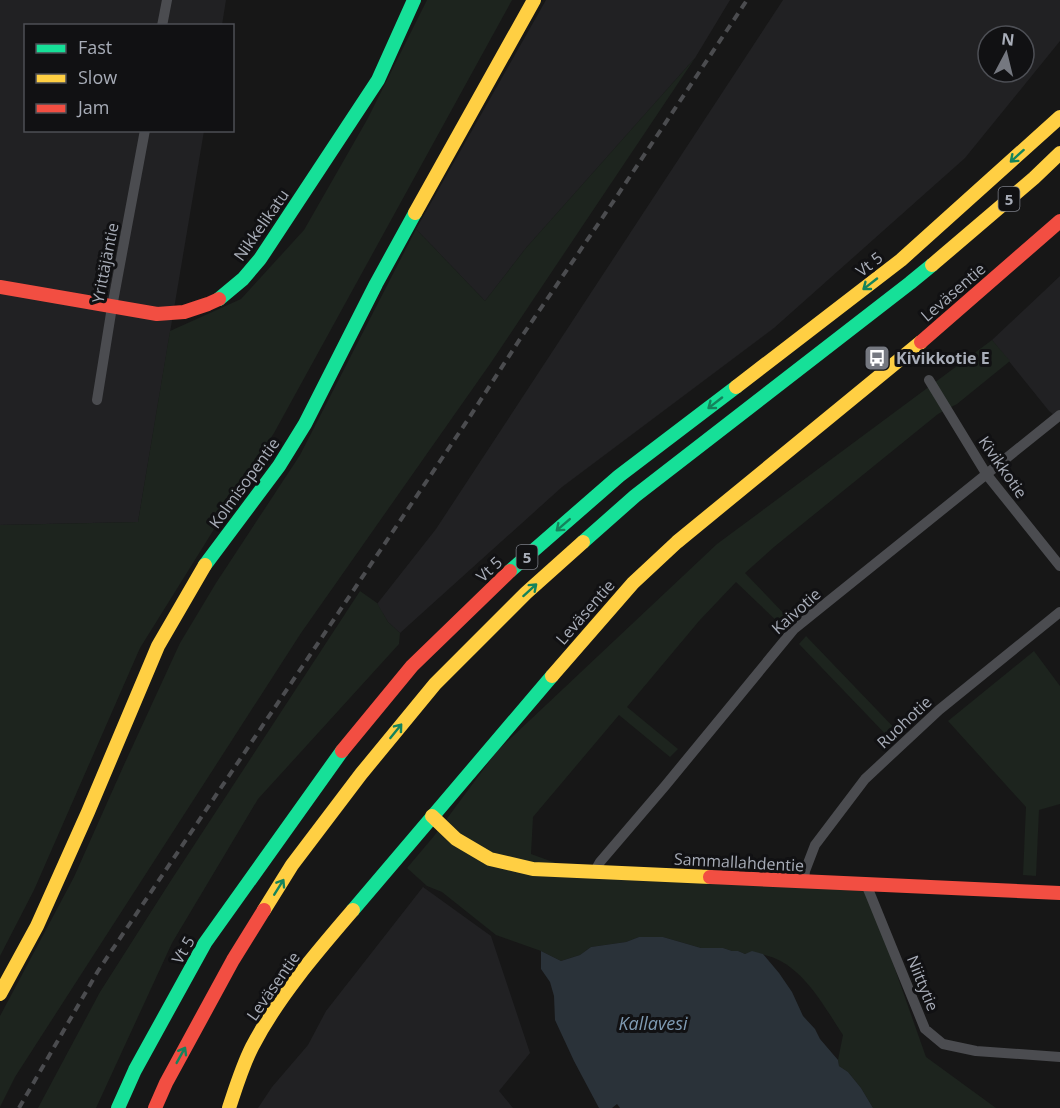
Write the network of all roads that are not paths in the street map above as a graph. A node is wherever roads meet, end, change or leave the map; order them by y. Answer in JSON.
{"nodes":[{"id":1,"x":167,"y":0,"type":"edge"},
{"id":2,"x":414,"y":0,"type":"edge"},
{"id":3,"x":534,"y":0,"type":"edge"},
{"id":4,"x":162,"y":24,"type":"edge"},
{"id":5,"x":1060,"y":117,"type":"edge"},
{"id":6,"x":145,"y":132,"type":"edge"},
{"id":7,"x":1060,"y":153,"type":"edge"},
{"id":8,"x":1060,"y":221,"type":"edge"},
{"id":9,"x":0,"y":287,"type":"edge"},
{"id":10,"x":112,"y":307,"type":"junction"},
{"id":11,"x":929,"y":380,"type":"dead end"},
{"id":12,"x":97,"y":400,"type":"dead end"},
{"id":13,"x":1060,"y":415,"type":"edge"},
{"id":14,"x":987,"y":475,"type":"junction"},
{"id":15,"x":1060,"y":566,"type":"edge"},
{"id":16,"x":1060,"y":612,"type":"edge"},
{"id":17,"x":432,"y":816,"type":"junction"},
{"id":18,"x":595,"y":871,"type":"junction"},
{"id":19,"x":804,"y":881,"type":"junction"},
{"id":20,"x":866,"y":884,"type":"junction"},
{"id":21,"x":1060,"y":893,"type":"edge"},
{"id":22,"x":0,"y":994,"type":"edge"},
{"id":23,"x":1060,"y":1057,"type":"edge"},
{"id":24,"x":118,"y":1108,"type":"edge"},
{"id":25,"x":155,"y":1108,"type":"edge"},
{"id":26,"x":229,"y":1108,"type":"edge"}],
"edges":[{"from":1,"to":4,"type":"street"},
{"from":2,"to":10,"type":"main road","name":"Nikkelikatu"},
{"from":3,"to":22,"type":"main road","name":"Kolmisopentie"},
{"from":5,"to":24,"type":"main road","name":"Vt 5","number":"5","one_way":true},
{"from":6,"to":10,"type":"street","name":"Yrittäjäntie"},
{"from":25,"to":7,"type":"main road","number":"5","one_way":true},
{"from":8,"to":17,"type":"main road","name":"Leväsentie"},
{"from":9,"to":10,"type":"main road","name":"Nikkelikatu"},
{"from":10,"to":12,"type":"street","name":"Yrittäjäntie"},
{"from":11,"to":14,"type":"street","name":"Kivikkotie"},
{"from":13,"to":14,"type":"street","name":"Kaivotie"},
{"from":14,"to":15,"type":"street","name":"Kivikkotie"},
{"from":14,"to":18,"type":"street","name":"Kaivotie"},
{"from":16,"to":19,"type":"street","name":"Ruohotie"},
{"from":17,"to":18,"type":"main road","name":"Sammallahdentie"},
{"from":17,"to":26,"type":"main road","name":"Leväsentie"},
{"from":18,"to":19,"type":"main road","name":"Sammallahdentie"},
{"from":19,"to":20,"type":"main road","name":"Sammallahdentie"},
{"from":20,"to":21,"type":"main road","name":"Sammallahdentie"},
{"from":20,"to":23,"type":"street","name":"Niittytie"}]}
